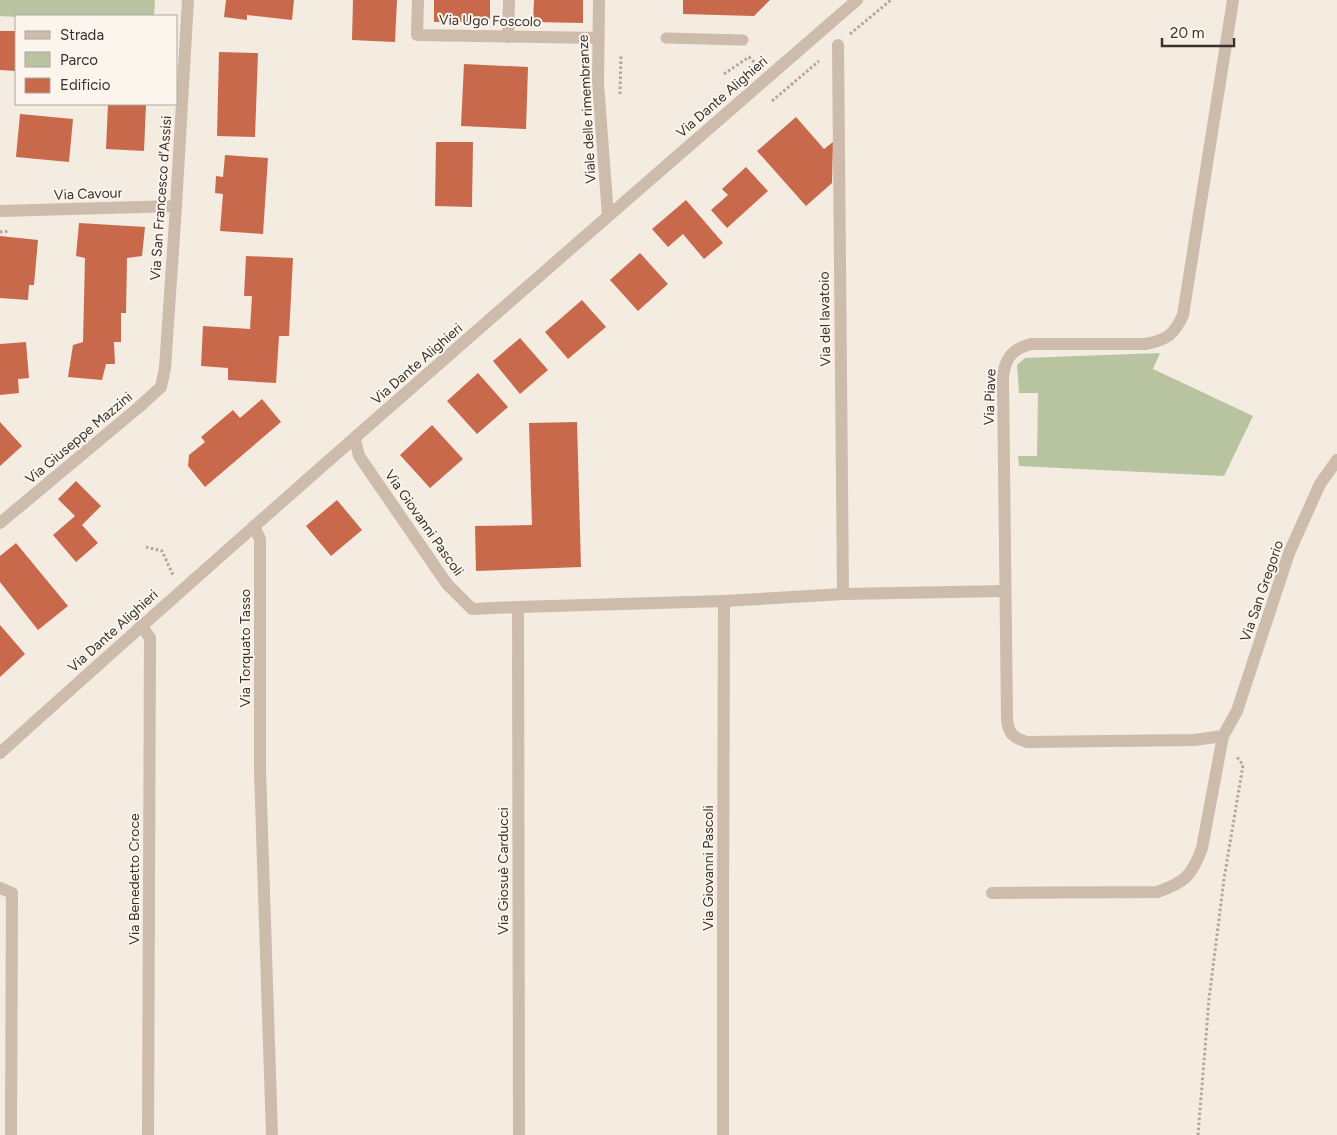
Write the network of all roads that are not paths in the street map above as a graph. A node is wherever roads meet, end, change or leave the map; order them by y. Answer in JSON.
{"nodes":[{"id":1,"x":188,"y":0,"type":"edge"},
{"id":2,"x":418,"y":0,"type":"edge"},
{"id":3,"x":509,"y":0,"type":"edge"},
{"id":4,"x":599,"y":0,"type":"edge"},
{"id":5,"x":856,"y":0,"type":"edge"},
{"id":6,"x":1233,"y":0,"type":"edge"},
{"id":7,"x":508,"y":36,"type":"junction"},
{"id":8,"x":598,"y":38,"type":"junction"},
{"id":9,"x":666,"y":38,"type":"dead end"},
{"id":10,"x":743,"y":40,"type":"dead end"},
{"id":11,"x":838,"y":45,"type":"dead end"},
{"id":12,"x":176,"y":206,"type":"junction"},
{"id":13,"x":0,"y":211,"type":"edge"},
{"id":14,"x":608,"y":216,"type":"junction"},
{"id":15,"x":165,"y":368,"type":"joint"},
{"id":16,"x":354,"y":438,"type":"junction"},
{"id":17,"x":1337,"y":460,"type":"edge"},
{"id":18,"x":0,"y":523,"type":"edge"},
{"id":19,"x":254,"y":526,"type":"junction"},
{"id":20,"x":1005,"y":591,"type":"junction"},
{"id":21,"x":843,"y":594,"type":"junction"},
{"id":22,"x":724,"y":601,"type":"junction"},
{"id":23,"x":518,"y":607,"type":"junction"},
{"id":24,"x":142,"y":626,"type":"junction"},
{"id":25,"x":1222,"y":736,"type":"junction"},
{"id":26,"x":0,"y":753,"type":"edge"},
{"id":27,"x":0,"y":888,"type":"edge"},
{"id":28,"x":992,"y":893,"type":"dead end"},
{"id":29,"x":11,"y":1135,"type":"edge"},
{"id":30,"x":148,"y":1135,"type":"edge"},
{"id":31,"x":272,"y":1135,"type":"edge"},
{"id":32,"x":519,"y":1135,"type":"edge"},
{"id":33,"x":723,"y":1135,"type":"edge"}],
"edges":[{"from":1,"to":12,"type":"street","name":"Via San Francesco d'Assisi"},
{"from":2,"to":7,"type":"street","name":"Via Ugo Foscolo"},
{"from":3,"to":7,"type":"street"},
{"from":4,"to":8,"type":"street","name":"Viale delle rimembranze"},
{"from":5,"to":14,"type":"street","name":"Via Dante Alighieri"},
{"from":6,"to":20,"type":"street","name":"Via Piave"},
{"from":7,"to":8,"type":"street","name":"Via Ugo Foscolo"},
{"from":8,"to":14,"type":"street","name":"Viale delle rimembranze"},
{"from":9,"to":10,"type":"lane"},
{"from":11,"to":21,"type":"street","name":"Via del lavatoio"},
{"from":12,"to":13,"type":"street","name":"Via Cavour"},
{"from":12,"to":15,"type":"street","name":"Via San Francesco d'Assisi"},
{"from":14,"to":16,"type":"street","name":"Via Dante Alighieri"},
{"from":15,"to":18,"type":"street","name":"Via Giuseppe Mazzini"},
{"from":16,"to":19,"type":"street","name":"Via Dante Alighieri"},
{"from":16,"to":23,"type":"street","name":"Via Giovanni Pascoli"},
{"from":17,"to":25,"type":"street","name":"Via San Gregorio"},
{"from":19,"to":24,"type":"street","name":"Via Dante Alighieri"},
{"from":19,"to":31,"type":"street","name":"Via Torquato Tasso"},
{"from":20,"to":21,"type":"street","name":"Via Giovanni Pascoli"},
{"from":20,"to":25,"type":"street","name":"Via Piave"},
{"from":21,"to":22,"type":"street","name":"Via Giovanni Pascoli"},
{"from":22,"to":23,"type":"street","name":"Via Giovanni Pascoli"},
{"from":22,"to":33,"type":"street","name":"Via Giovanni Pascoli"},
{"from":23,"to":32,"type":"street","name":"Via Giosuè Carducci"},
{"from":24,"to":26,"type":"street","name":"Via Dante Alighieri"},
{"from":24,"to":30,"type":"street","name":"Via Benedetto Croce"},
{"from":25,"to":28,"type":"street"},
{"from":27,"to":29,"type":"street"}]}
